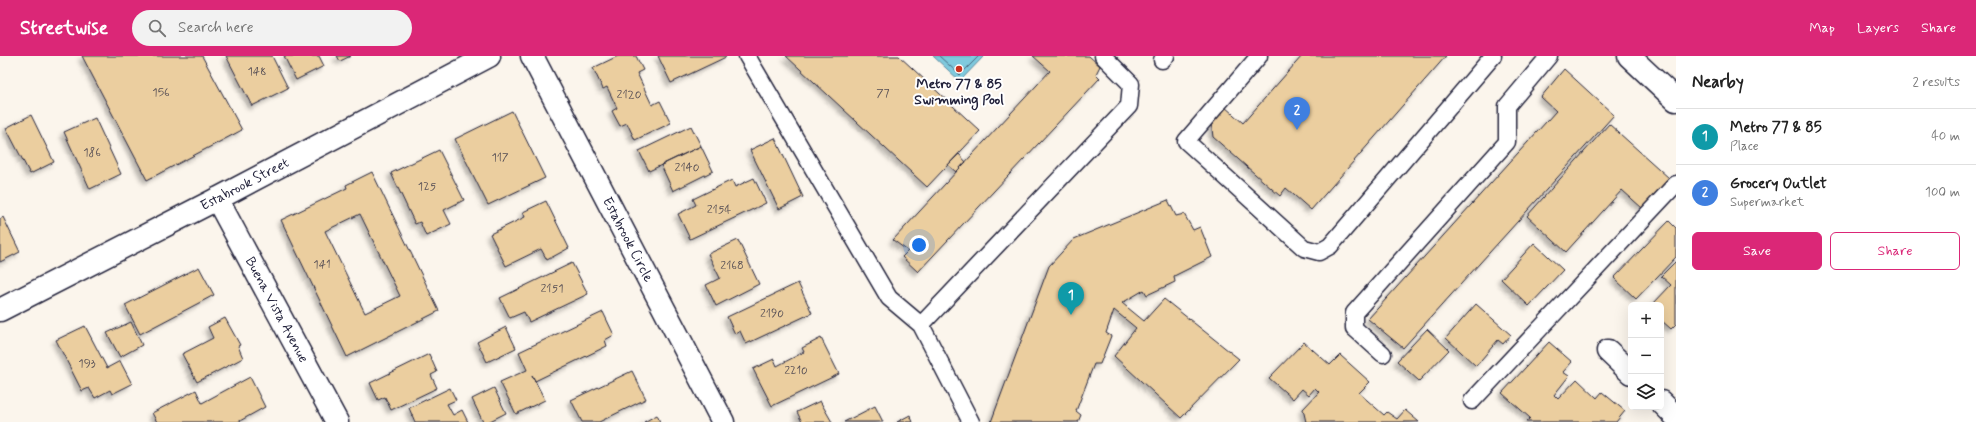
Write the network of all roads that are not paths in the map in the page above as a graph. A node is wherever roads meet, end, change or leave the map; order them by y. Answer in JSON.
{"nodes":[{"id":1,"x":489,"y":56,"type":"edge"},
{"id":2,"x":532,"y":56,"type":"edge"},
{"id":3,"x":747,"y":56,"type":"edge"},
{"id":4,"x":1103,"y":56,"type":"edge"},
{"id":5,"x":1259,"y":56,"type":"edge"},
{"id":6,"x":1493,"y":56,"type":"edge"},
{"id":7,"x":1549,"y":56,"type":"edge"},
{"id":8,"x":1629,"y":56,"type":"edge"},
{"id":9,"x":1676,"y":100,"type":"edge"},
{"id":10,"x":1676,"y":184,"type":"edge"},
{"id":11,"x":217,"y":199,"type":"junction"},
{"id":12,"x":0,"y":310,"type":"edge"},
{"id":13,"x":921,"y":325,"type":"junction"},
{"id":14,"x":1608,"y":351,"type":"dead end"},
{"id":15,"x":1383,"y":354,"type":"dead end"},
{"id":16,"x":1628,"y":370,"type":"edge"},
{"id":17,"x":1472,"y":401,"type":"dead end"},
{"id":18,"x":1664,"y":405,"type":"edge"},
{"id":19,"x":1676,"y":417,"type":"edge"},
{"id":20,"x":337,"y":422,"type":"edge"},
{"id":21,"x":723,"y":422,"type":"edge"},
{"id":22,"x":971,"y":422,"type":"edge"}],
"edges":[{"from":1,"to":11,"type":"street","name":"Estabrook Street"},
{"from":2,"to":21,"type":"street","name":"Estabrook Circle"},
{"from":3,"to":13,"type":"lane"},
{"from":4,"to":13,"type":"lane"},
{"from":5,"to":6,"type":"lane"},
{"from":7,"to":15,"type":"lane"},
{"from":8,"to":9,"type":"street"},
{"from":10,"to":17,"type":"lane"},
{"from":11,"to":12,"type":"street","name":"Estabrook Street"},
{"from":11,"to":20,"type":"street","name":"Buena Vista Avenue"},
{"from":13,"to":22,"type":"lane"},
{"from":14,"to":16,"type":"street"},
{"from":18,"to":19,"type":"street"}]}
